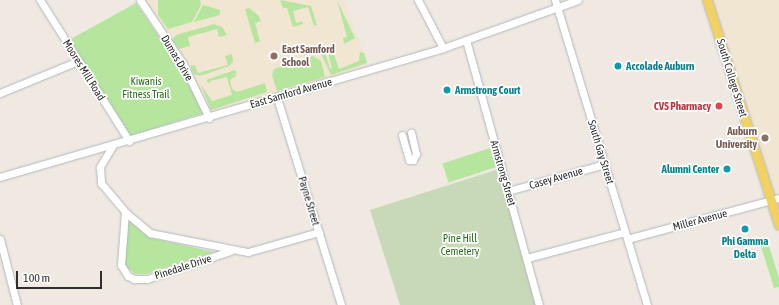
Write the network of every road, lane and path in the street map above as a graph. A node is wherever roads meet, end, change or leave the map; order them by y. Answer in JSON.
{"nodes":[{"id":1,"x":40,"y":0,"type":"edge"},
{"id":2,"x":140,"y":0,"type":"edge"},
{"id":3,"x":418,"y":0,"type":"edge"},
{"id":4,"x":578,"y":0,"type":"edge"},
{"id":5,"x":707,"y":0,"type":"edge"},
{"id":6,"x":556,"y":4,"type":"edge"},
{"id":7,"x":466,"y":40,"type":"junction"},
{"id":8,"x":443,"y":48,"type":"junction"},
{"id":9,"x":78,"y":61,"type":"junction"},
{"id":10,"x":0,"y":93,"type":"edge"},
{"id":11,"x":277,"y":98,"type":"junction"},
{"id":12,"x":209,"y":118,"type":"junction"},
{"id":13,"x":411,"y":133,"type":"dead end"},
{"id":14,"x":402,"y":135,"type":"dead end"},
{"id":15,"x":129,"y":141,"type":"junction"},
{"id":16,"x":113,"y":145,"type":"junction"},
{"id":17,"x":605,"y":164,"type":"junction"},
{"id":18,"x":0,"y":177,"type":"edge"},
{"id":19,"x":508,"y":191,"type":"junction"},
{"id":20,"x":776,"y":200,"type":"edge"},
{"id":21,"x":125,"y":212,"type":"junction"},
{"id":22,"x":779,"y":225,"type":"edge"},
{"id":23,"x":319,"y":232,"type":"junction"},
{"id":24,"x":626,"y":236,"type":"junction"},
{"id":25,"x":0,"y":239,"type":"edge"},
{"id":26,"x":232,"y":250,"type":"junction"},
{"id":27,"x":527,"y":258,"type":"junction"},
{"id":28,"x":17,"y":305,"type":"edge"},
{"id":29,"x":341,"y":305,"type":"edge"},
{"id":30,"x":539,"y":305,"type":"edge"},
{"id":31,"x":647,"y":305,"type":"edge"}],
"edges":[{"from":1,"to":9,"type":"street","name":"Moores Mill Road"},
{"from":2,"to":12,"type":"street","name":"Dumas Drive"},
{"from":3,"to":8,"type":"street"},
{"from":4,"to":6,"type":"street","name":"East Samford Avenue"},
{"from":5,"to":20,"type":"main road","name":"South College Street"},
{"from":6,"to":7,"type":"street","name":"East Samford Avenue"},
{"from":6,"to":17,"type":"street","name":"South Gay Street"},
{"from":7,"to":8,"type":"street","name":"East Samford Avenue"},
{"from":7,"to":19,"type":"street","name":"Armstrong Street"},
{"from":8,"to":11,"type":"street","name":"East Samford Avenue"},
{"from":9,"to":10,"type":"street"},
{"from":9,"to":15,"type":"street","name":"Moores Mill Road"},
{"from":11,"to":12,"type":"street","name":"East Samford Avenue"},
{"from":11,"to":23,"type":"street","name":"Payne Street"},
{"from":12,"to":15,"type":"street","name":"East Samford Avenue"},
{"from":13,"to":14,"type":"street"},
{"from":15,"to":16,"type":"street","name":"East Samford Avenue"},
{"from":16,"to":18,"type":"street","name":"East Samford Avenue"},
{"from":16,"to":21,"type":"street","name":"Pinedale Drive"},
{"from":17,"to":19,"type":"street","name":"Casey Avenue"},
{"from":17,"to":24,"type":"street","name":"South Gay Street"},
{"from":19,"to":27,"type":"street","name":"Armstrong Street"},
{"from":20,"to":22,"type":"main road","name":"South College Street"},
{"from":20,"to":24,"type":"street","name":"Miller Avenue"},
{"from":21,"to":26,"type":"street","name":"Pinedale Drive"},
{"from":21,"to":26,"type":"street","name":"Pinedale Drive"},
{"from":23,"to":26,"type":"street","name":"Pinedale Drive"},
{"from":23,"to":29,"type":"street","name":"Payne Street"},
{"from":24,"to":27,"type":"street","name":"Miller Avenue"},
{"from":24,"to":31,"type":"street","name":"South Gay Street"},
{"from":25,"to":28,"type":"street"},
{"from":27,"to":30,"type":"street","name":"Armstrong Street"}]}
